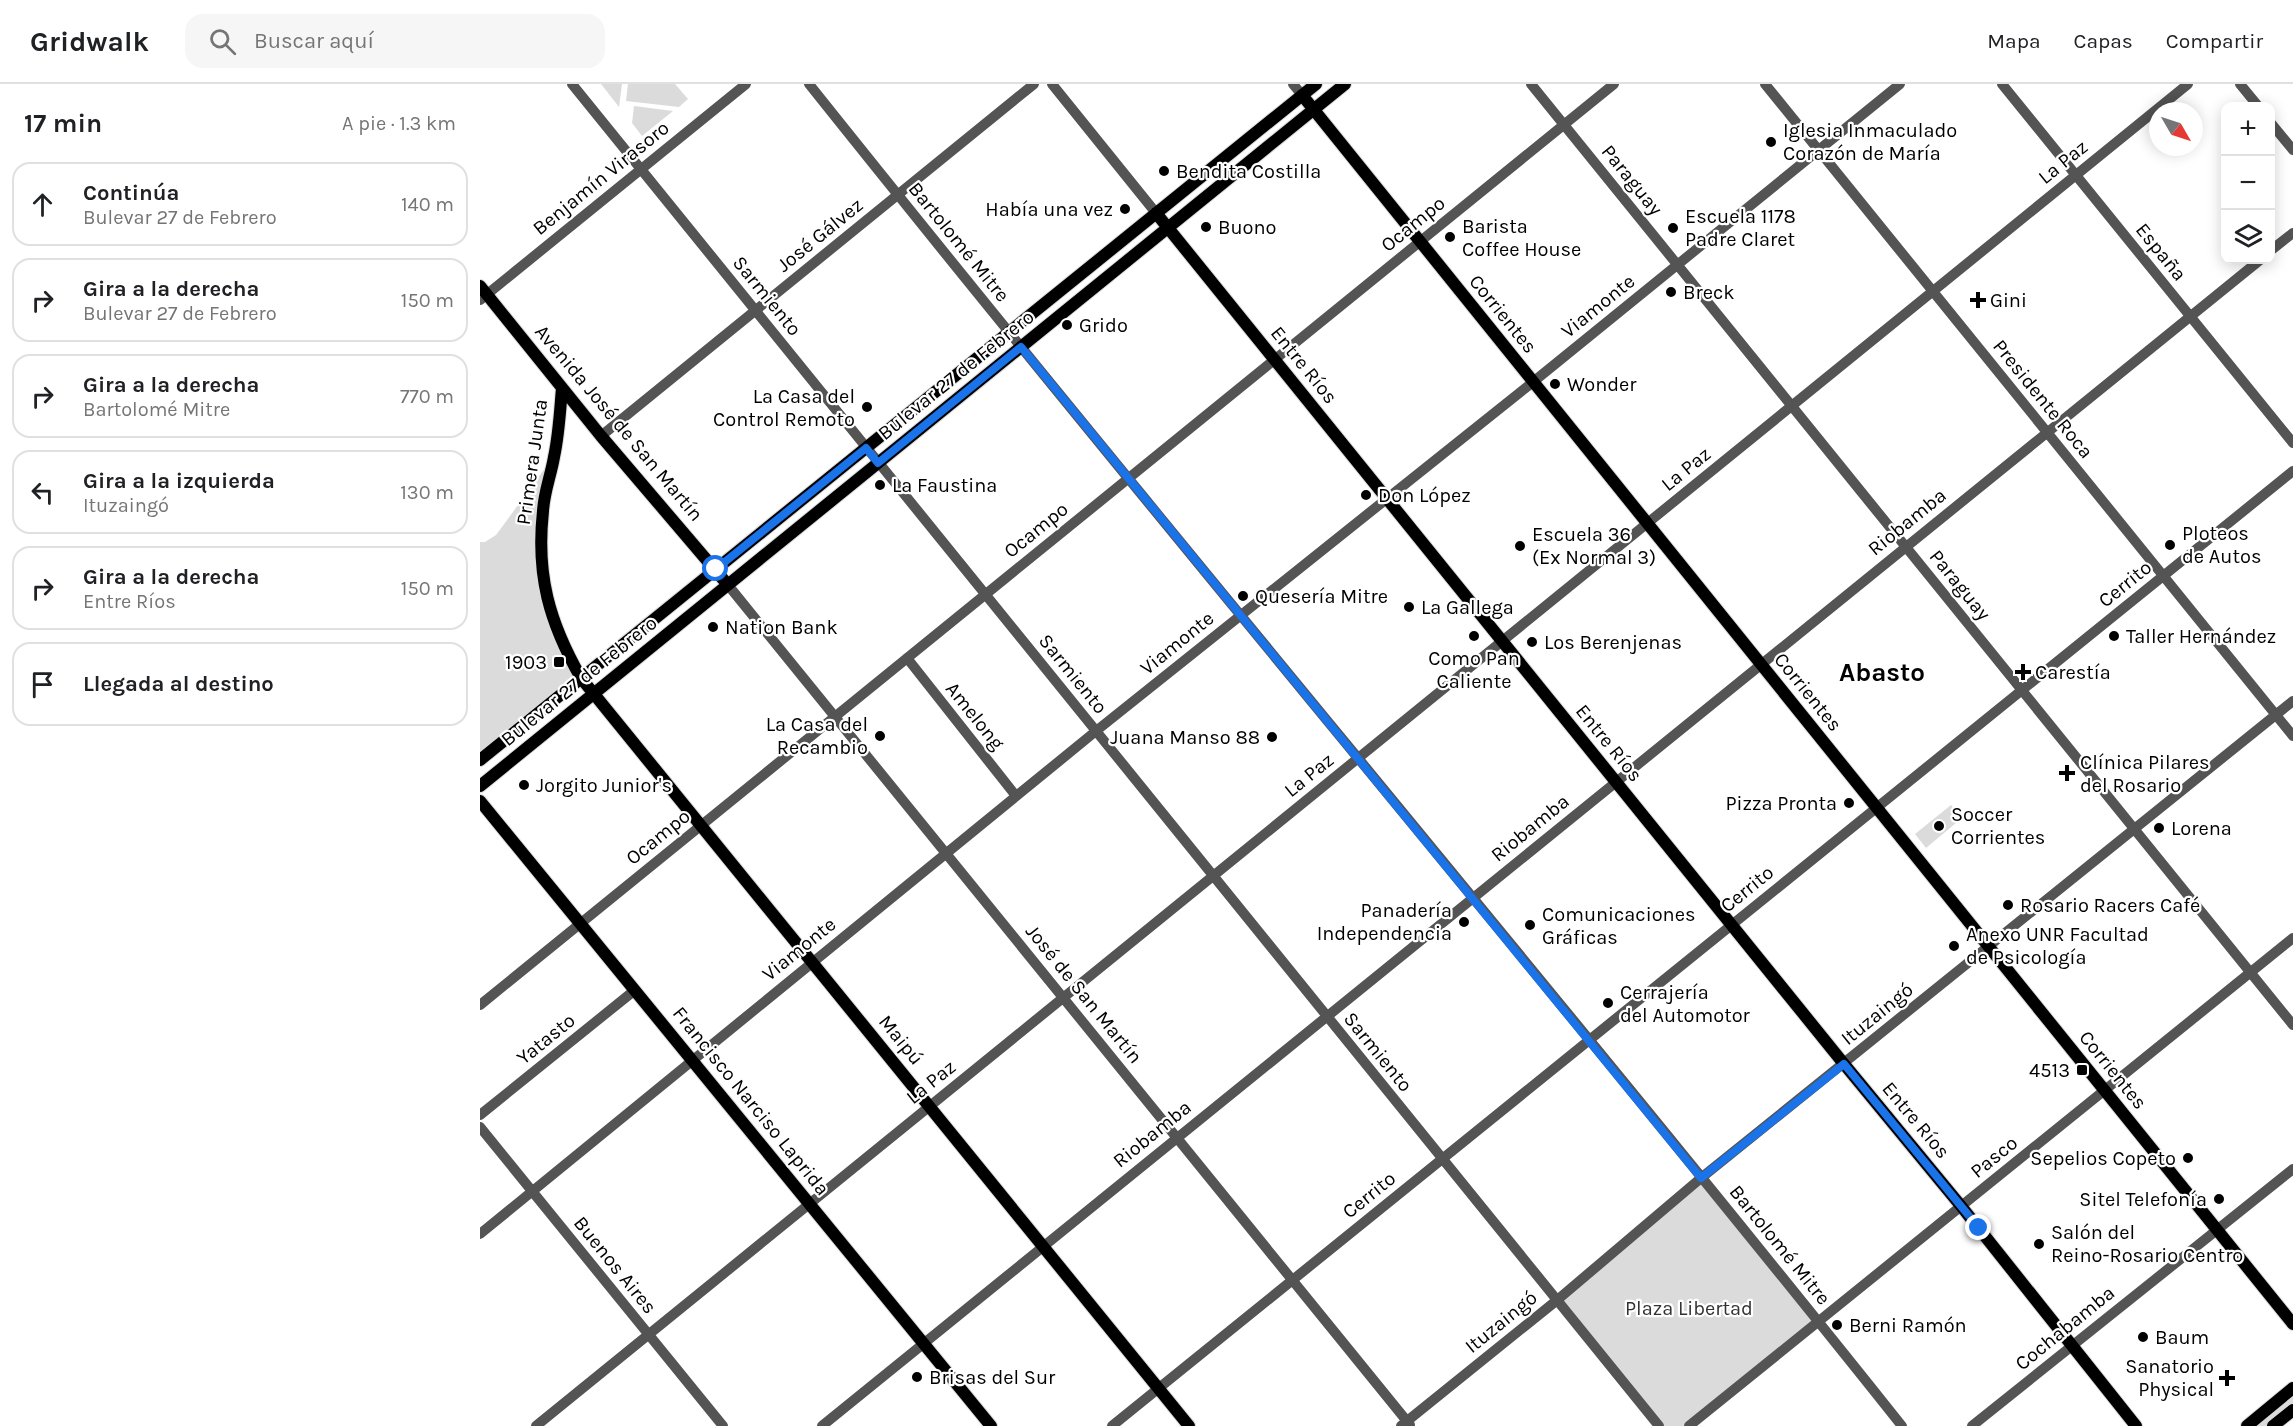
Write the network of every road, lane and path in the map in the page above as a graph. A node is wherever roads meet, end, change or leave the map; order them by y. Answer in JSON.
{"nodes":[{"id":1,"x":572,"y":84,"type":"edge"},
{"id":2,"x":746,"y":84,"type":"edge"},
{"id":3,"x":809,"y":84,"type":"edge"},
{"id":4,"x":1034,"y":84,"type":"edge"},
{"id":5,"x":1052,"y":84,"type":"edge"},
{"id":6,"x":1293,"y":84,"type":"edge"},
{"id":7,"x":1316,"y":84,"type":"edge"},
{"id":8,"x":1345,"y":84,"type":"edge"},
{"id":9,"x":1531,"y":84,"type":"edge"},
{"id":10,"x":1614,"y":84,"type":"edge"},
{"id":11,"x":1766,"y":84,"type":"edge"},
{"id":12,"x":1899,"y":84,"type":"edge"},
{"id":13,"x":2002,"y":84,"type":"edge"},
{"id":14,"x":2188,"y":84,"type":"edge"},
{"id":15,"x":2240,"y":84,"type":"edge"},
{"id":16,"x":1302,"y":95,"type":"junction"},
{"id":17,"x":2255,"y":102,"type":"edge"},
{"id":18,"x":1314,"y":109,"type":"junction"},
{"id":19,"x":1564,"y":124,"type":"junction"},
{"id":20,"x":2275,"y":127,"type":"edge"},
{"id":21,"x":1819,"y":150,"type":"junction"},
{"id":22,"x":2293,"y":150,"type":"edge"},
{"id":23,"x":641,"y":168,"type":"junction"},
{"id":24,"x":2076,"y":175,"type":"junction"},
{"id":25,"x":898,"y":195,"type":"junction"},
{"id":26,"x":1156,"y":213,"type":"junction"},
{"id":27,"x":1168,"y":227,"type":"junction"},
{"id":28,"x":2293,"y":233,"type":"edge"},
{"id":29,"x":1419,"y":242,"type":"junction"},
{"id":30,"x":2275,"y":248,"type":"edge"},
{"id":31,"x":1677,"y":264,"type":"junction"},
{"id":32,"x":2255,"y":264,"type":"edge"},
{"id":33,"x":1933,"y":291,"type":"junction"},
{"id":34,"x":482,"y":294,"type":"edge"},
{"id":35,"x":756,"y":310,"type":"junction"},
{"id":36,"x":2190,"y":316,"type":"junction"},
{"id":37,"x":1009,"y":332,"type":"junction"},
{"id":38,"x":1021,"y":347,"type":"junction"},
{"id":39,"x":1275,"y":359,"type":"junction"},
{"id":40,"x":1533,"y":382,"type":"junction"},
{"id":41,"x":562,"y":388,"type":"junction"},
{"id":42,"x":1792,"y":406,"type":"junction"},
{"id":43,"x":2047,"y":432,"type":"junction"},
{"id":44,"x":602,"y":436,"type":"junction"},
{"id":45,"x":2293,"y":443,"type":"edge"},
{"id":46,"x":866,"y":448,"type":"junction"},
{"id":47,"x":878,"y":463,"type":"junction"},
{"id":48,"x":2293,"y":471,"type":"edge"},
{"id":49,"x":1129,"y":478,"type":"junction"},
{"id":50,"x":1387,"y":498,"type":"junction"},
{"id":51,"x":1647,"y":523,"type":"junction"},
{"id":52,"x":1906,"y":547,"type":"junction"},
{"id":53,"x":716,"y":569,"type":"junction"},
{"id":54,"x":2163,"y":576,"type":"junction"},
{"id":55,"x":728,"y":585,"type":"junction"},
{"id":56,"x":985,"y":595,"type":"junction"},
{"id":57,"x":1241,"y":615,"type":"junction"},
{"id":58,"x":1502,"y":641,"type":"junction"},
{"id":59,"x":907,"y":658,"type":"junction"},
{"id":60,"x":1761,"y":664,"type":"junction"},
{"id":61,"x":581,"y":678,"type":"junction"},
{"id":62,"x":2022,"y":690,"type":"junction"},
{"id":63,"x":594,"y":693,"type":"junction"},
{"id":64,"x":2293,"y":701,"type":"edge"},
{"id":65,"x":2276,"y":715,"type":"junction"},
{"id":66,"x":835,"y":716,"type":"junction"},
{"id":67,"x":1096,"y":731,"type":"junction"},
{"id":68,"x":2293,"y":736,"type":"edge"},
{"id":69,"x":1358,"y":758,"type":"junction"},
{"id":70,"x":480,"y":760,"type":"edge"},
{"id":71,"x":1616,"y":782,"type":"junction"},
{"id":72,"x":480,"y":786,"type":"edge"},
{"id":73,"x":1016,"y":796,"type":"junction"},
{"id":74,"x":480,"y":801,"type":"edge"},
{"id":75,"x":1877,"y":807,"type":"junction"},
{"id":76,"x":701,"y":825,"type":"junction"},
{"id":77,"x":2134,"y":828,"type":"junction"},
{"id":78,"x":946,"y":853,"type":"junction"},
{"id":79,"x":1213,"y":876,"type":"junction"},
{"id":80,"x":1472,"y":898,"type":"junction"},
{"id":81,"x":580,"y":923,"type":"junction"},
{"id":82,"x":1731,"y":925,"type":"junction"},
{"id":83,"x":2293,"y":938,"type":"edge"},
{"id":84,"x":1989,"y":947,"type":"junction"},
{"id":85,"x":812,"y":962,"type":"junction"},
{"id":86,"x":2250,"y":972,"type":"junction"},
{"id":87,"x":635,"y":990,"type":"junction"},
{"id":88,"x":1063,"y":998,"type":"junction"},
{"id":89,"x":480,"y":1005,"type":"edge"},
{"id":90,"x":1326,"y":1016,"type":"junction"},
{"id":91,"x":2293,"y":1025,"type":"edge"},
{"id":92,"x":1589,"y":1040,"type":"junction"},
{"id":93,"x":692,"y":1059,"type":"junction"},
{"id":94,"x":1844,"y":1064,"type":"junction"},
{"id":95,"x":2104,"y":1090,"type":"junction"},
{"id":96,"x":930,"y":1106,"type":"junction"},
{"id":97,"x":480,"y":1115,"type":"edge"},
{"id":98,"x":480,"y":1126,"type":"edge"},
{"id":99,"x":1177,"y":1137,"type":"junction"},
{"id":100,"x":1442,"y":1159,"type":"junction"},
{"id":101,"x":2293,"y":1169,"type":"edge"},
{"id":102,"x":1701,"y":1178,"type":"junction"},
{"id":103,"x":533,"y":1191,"type":"junction"},
{"id":104,"x":810,"y":1204,"type":"junction"},
{"id":105,"x":1961,"y":1206,"type":"junction"},
{"id":106,"x":2217,"y":1230,"type":"junction"},
{"id":107,"x":480,"y":1234,"type":"edge"},
{"id":108,"x":1043,"y":1246,"type":"junction"},
{"id":109,"x":1292,"y":1280,"type":"junction"},
{"id":110,"x":1556,"y":1301,"type":"junction"},
{"id":111,"x":1818,"y":1322,"type":"junction"},
{"id":112,"x":2293,"y":1324,"type":"edge"},
{"id":113,"x":649,"y":1335,"type":"junction"},
{"id":114,"x":923,"y":1343,"type":"junction"},
{"id":115,"x":2072,"y":1346,"type":"junction"},
{"id":116,"x":1159,"y":1388,"type":"junction"},
{"id":117,"x":2293,"y":1388,"type":"edge"},
{"id":118,"x":2293,"y":1410,"type":"edge"},
{"id":119,"x":1407,"y":1424,"type":"edge"},
{"id":120,"x":536,"y":1426,"type":"edge"},
{"id":121,"x":723,"y":1426,"type":"edge"},
{"id":122,"x":822,"y":1426,"type":"edge"},
{"id":123,"x":991,"y":1426,"type":"edge"},
{"id":124,"x":1112,"y":1426,"type":"edge"},
{"id":125,"x":1189,"y":1426,"type":"edge"},
{"id":126,"x":1659,"y":1426,"type":"edge"},
{"id":127,"x":1689,"y":1426,"type":"edge"},
{"id":128,"x":1902,"y":1426,"type":"edge"},
{"id":129,"x":1972,"y":1426,"type":"edge"},
{"id":130,"x":2136,"y":1426,"type":"edge"},
{"id":131,"x":2247,"y":1426,"type":"edge"},
{"id":132,"x":2273,"y":1426,"type":"edge"}],
"edges":[{"from":1,"to":23,"type":"street","name":"Sarmiento"},
{"from":2,"to":23,"type":"street","name":"Benjamín Virasoro"},
{"from":3,"to":25,"type":"street","name":"Bartolomé Mitre"},
{"from":4,"to":25,"type":"street","name":"José Gálvez"},
{"from":5,"to":26,"type":"street","name":"Entre Ríos"},
{"from":6,"to":16,"type":"street","name":"Corrientes"},
{"from":7,"to":16,"type":"main road","name":"Bulevar 27 de Febrero"},
{"from":8,"to":18,"type":"main road","name":"Bulevar 27 de Febrero"},
{"from":9,"to":19,"type":"street","name":"Paraguay"},
{"from":10,"to":19,"type":"street","name":"Ocampo"},
{"from":11,"to":21,"type":"street","name":"Presidente Roca"},
{"from":12,"to":21,"type":"street","name":"Viamonte"},
{"from":13,"to":24,"type":"street","name":"España"},
{"from":14,"to":24,"type":"street","name":"La Paz"},
{"from":15,"to":17,"type":"street"},
{"from":16,"to":18,"type":"main road","name":"Corrientes"},
{"from":16,"to":26,"type":"main road","name":"Bulevar 27 de Febrero"},
{"from":18,"to":27,"type":"main road","name":"Bulevar 27 de Febrero"},
{"from":18,"to":29,"type":"main road","name":"Corrientes"},
{"from":19,"to":29,"type":"street","name":"Ocampo"},
{"from":19,"to":31,"type":"street","name":"Paraguay"},
{"from":20,"to":22,"type":"street"},
{"from":21,"to":31,"type":"street","name":"Viamonte"},
{"from":21,"to":33,"type":"street","name":"Presidente Roca"},
{"from":23,"to":34,"type":"street","name":"Benjamín Virasoro"},
{"from":23,"to":35,"type":"street","name":"Sarmiento"},
{"from":24,"to":33,"type":"street","name":"La Paz"},
{"from":24,"to":36,"type":"street","name":"España"},
{"from":25,"to":35,"type":"street","name":"José Gálvez"},
{"from":25,"to":37,"type":"street","name":"Bartolomé Mitre"},
{"from":26,"to":27,"type":"main road","name":"Entre Ríos"},
{"from":26,"to":37,"type":"main road","name":"Bulevar 27 de Febrero"},
{"from":27,"to":38,"type":"main road","name":"Bulevar 27 de Febrero"},
{"from":27,"to":39,"type":"main road","name":"Entre Ríos"},
{"from":28,"to":30,"type":"street"},
{"from":29,"to":39,"type":"street","name":"Ocampo"},
{"from":29,"to":40,"type":"main road","name":"Corrientes"},
{"from":31,"to":40,"type":"street","name":"Viamonte"},
{"from":31,"to":42,"type":"street","name":"Paraguay"},
{"from":32,"to":36,"type":"street","name":"Riobamba"},
{"from":33,"to":42,"type":"street","name":"La Paz"},
{"from":33,"to":43,"type":"street","name":"Presidente Roca"},
{"from":34,"to":41,"type":"main road","name":"Avenida José de San Martín"},
{"from":35,"to":44,"type":"street","name":"José Gálvez"},
{"from":35,"to":46,"type":"street","name":"Sarmiento"},
{"from":36,"to":43,"type":"street","name":"Riobamba"},
{"from":36,"to":45,"type":"street","name":"España"},
{"from":37,"to":38,"type":"street","name":"Bartolomé Mitre"},
{"from":37,"to":46,"type":"main road","name":"Bulevar 27 de Febrero"},
{"from":38,"to":47,"type":"main road","name":"Bulevar 27 de Febrero"},
{"from":38,"to":49,"type":"street","name":"Bartolomé Mitre"},
{"from":39,"to":49,"type":"street","name":"Ocampo"},
{"from":39,"to":50,"type":"main road","name":"Entre Ríos"},
{"from":40,"to":50,"type":"street","name":"Viamonte"},
{"from":40,"to":51,"type":"main road","name":"Corrientes"},
{"from":41,"to":44,"type":"main road","name":"Avenida José de San Martín"},
{"from":41,"to":61,"type":"main road","name":"Primera Junta"},
{"from":42,"to":51,"type":"street","name":"La Paz"},
{"from":42,"to":52,"type":"street","name":"Paraguay"},
{"from":43,"to":52,"type":"street","name":"Riobamba"},
{"from":43,"to":54,"type":"street","name":"Presidente Roca"},
{"from":44,"to":53,"type":"main road","name":"Avenida José de San Martín"},
{"from":46,"to":47,"type":"street","name":"Sarmiento"},
{"from":46,"to":53,"type":"main road","name":"Bulevar 27 de Febrero"},
{"from":47,"to":55,"type":"main road","name":"Bulevar 27 de Febrero"},
{"from":47,"to":56,"type":"street","name":"Sarmiento"},
{"from":48,"to":54,"type":"street","name":"Cerrito"},
{"from":49,"to":56,"type":"street","name":"Ocampo"},
{"from":49,"to":57,"type":"street","name":"Bartolomé Mitre"},
{"from":50,"to":57,"type":"street","name":"Viamonte"},
{"from":50,"to":58,"type":"main road","name":"Entre Ríos"},
{"from":51,"to":58,"type":"street","name":"La Paz"},
{"from":51,"to":60,"type":"main road","name":"Corrientes"},
{"from":52,"to":60,"type":"street","name":"Riobamba"},
{"from":52,"to":62,"type":"street","name":"Paraguay"},
{"from":53,"to":55,"type":"main road","name":"Avenida José de San Martín"},
{"from":53,"to":61,"type":"main road","name":"Bulevar 27 de Febrero"},
{"from":54,"to":62,"type":"street","name":"Cerrito"},
{"from":54,"to":65,"type":"street","name":"Presidente Roca"},
{"from":55,"to":63,"type":"main road","name":"Bulevar 27 de Febrero"},
{"from":55,"to":66,"type":"street","name":"José de San Martín"},
{"from":56,"to":59,"type":"street","name":"Ocampo"},
{"from":56,"to":67,"type":"street","name":"Sarmiento"},
{"from":57,"to":67,"type":"street","name":"Viamonte"},
{"from":57,"to":69,"type":"street","name":"Bartolomé Mitre"},
{"from":58,"to":69,"type":"street","name":"La Paz"},
{"from":58,"to":71,"type":"main road","name":"Entre Ríos"},
{"from":59,"to":66,"type":"street","name":"Ocampo"},
{"from":59,"to":73,"type":"street","name":"Amelong"},
{"from":60,"to":71,"type":"street","name":"Riobamba"},
{"from":60,"to":75,"type":"main road","name":"Corrientes"},
{"from":61,"to":63,"type":"main road","name":"Maipú"},
{"from":61,"to":70,"type":"main road","name":"Bulevar 27 de Febrero"},
{"from":62,"to":75,"type":"street","name":"Cerrito"},
{"from":62,"to":77,"type":"street","name":"Paraguay"},
{"from":63,"to":72,"type":"main road","name":"Bulevar 27 de Febrero"},
{"from":63,"to":76,"type":"main road","name":"Maipú"},
{"from":64,"to":65,"type":"street","name":"Ituzaingó"},
{"from":65,"to":68,"type":"street","name":"Presidente Roca"},
{"from":65,"to":77,"type":"street","name":"Ituzaingó"},
{"from":66,"to":76,"type":"street","name":"Ocampo"},
{"from":66,"to":78,"type":"street","name":"José de San Martín"},
{"from":67,"to":73,"type":"street","name":"Viamonte"},
{"from":67,"to":79,"type":"street","name":"Sarmiento"},
{"from":69,"to":79,"type":"street","name":"La Paz"},
{"from":69,"to":80,"type":"street","name":"Bartolomé Mitre"},
{"from":71,"to":80,"type":"street","name":"Riobamba"},
{"from":71,"to":82,"type":"main road","name":"Entre Ríos"},
{"from":73,"to":78,"type":"street","name":"Viamonte"},
{"from":74,"to":81,"type":"main road","name":"Francisco Narciso Laprida"},
{"from":75,"to":82,"type":"street","name":"Cerrito"},
{"from":75,"to":84,"type":"main road","name":"Corrientes"},
{"from":76,"to":81,"type":"street","name":"Ocampo"},
{"from":76,"to":85,"type":"main road","name":"Maipú"},
{"from":77,"to":84,"type":"street","name":"Ituzaingó"},
{"from":77,"to":86,"type":"street","name":"Paraguay"},
{"from":78,"to":85,"type":"street","name":"Viamonte"},
{"from":78,"to":88,"type":"street","name":"José de San Martín"},
{"from":79,"to":88,"type":"street","name":"La Paz"},
{"from":79,"to":90,"type":"street","name":"Sarmiento"},
{"from":80,"to":90,"type":"street","name":"Riobamba"},
{"from":80,"to":92,"type":"street","name":"Bartolomé Mitre"},
{"from":81,"to":87,"type":"main road","name":"Francisco Narciso Laprida"},
{"from":81,"to":89,"type":"street","name":"Ocampo"},
{"from":82,"to":92,"type":"street","name":"Cerrito"},
{"from":82,"to":94,"type":"main road","name":"Entre Ríos"},
{"from":83,"to":86,"type":"street","name":"Pasco"},
{"from":84,"to":94,"type":"street","name":"Ituzaingó"},
{"from":84,"to":95,"type":"main road","name":"Corrientes"},
{"from":85,"to":93,"type":"street","name":"Viamonte"},
{"from":85,"to":96,"type":"main road","name":"Maipú"},
{"from":86,"to":91,"type":"street","name":"Paraguay"},
{"from":86,"to":95,"type":"street","name":"Pasco"},
{"from":87,"to":93,"type":"main road","name":"Francisco Narciso Laprida"},
{"from":87,"to":97,"type":"street","name":"Yatasto"},
{"from":88,"to":96,"type":"street","name":"La Paz"},
{"from":88,"to":99,"type":"street","name":"José de San Martín"},
{"from":90,"to":99,"type":"street","name":"Riobamba"},
{"from":90,"to":100,"type":"street","name":"Sarmiento"},
{"from":92,"to":100,"type":"street","name":"Cerrito"},
{"from":92,"to":102,"type":"street","name":"Bartolomé Mitre"},
{"from":93,"to":103,"type":"street","name":"Viamonte"},
{"from":93,"to":104,"type":"main road","name":"Francisco Narciso Laprida"},
{"from":94,"to":102,"type":"street","name":"Ituzaingó"},
{"from":94,"to":105,"type":"main road","name":"Entre Ríos"},
{"from":95,"to":105,"type":"street","name":"Pasco"},
{"from":95,"to":106,"type":"main road","name":"Corrientes"},
{"from":96,"to":104,"type":"street","name":"La Paz"},
{"from":96,"to":108,"type":"main road","name":"Maipú"},
{"from":98,"to":103,"type":"street","name":"Buenos Aires"},
{"from":99,"to":108,"type":"street","name":"Riobamba"},
{"from":99,"to":109,"type":"street","name":"José de San Martín"},
{"from":100,"to":109,"type":"street","name":"Cerrito"},
{"from":100,"to":110,"type":"street","name":"Sarmiento"},
{"from":101,"to":106,"type":"street","name":"Cochabamba"},
{"from":102,"to":110,"type":"street","name":"Ituzaingó"},
{"from":102,"to":111,"type":"street","name":"Bartolomé Mitre"},
{"from":103,"to":107,"type":"street","name":"Viamonte"},
{"from":103,"to":113,"type":"street","name":"Buenos Aires"},
{"from":104,"to":113,"type":"street","name":"La Paz"},
{"from":104,"to":114,"type":"main road","name":"Francisco Narciso Laprida"},
{"from":105,"to":111,"type":"street","name":"Pasco"},
{"from":105,"to":115,"type":"main road","name":"Entre Ríos"},
{"from":106,"to":112,"type":"main road","name":"Corrientes"},
{"from":106,"to":115,"type":"street","name":"Cochabamba"},
{"from":108,"to":114,"type":"street","name":"Riobamba"},
{"from":108,"to":116,"type":"main road","name":"Maipú"},
{"from":109,"to":116,"type":"street","name":"Cerrito"},
{"from":109,"to":119,"type":"street","name":"José de San Martín"},
{"from":110,"to":119,"type":"street","name":"Ituzaingó"},
{"from":110,"to":126,"type":"street","name":"Sarmiento"},
{"from":111,"to":127,"type":"street","name":"Pasco"},
{"from":111,"to":128,"type":"street","name":"Bartolomé Mitre"},
{"from":113,"to":120,"type":"street","name":"La Paz"},
{"from":113,"to":121,"type":"street","name":"Buenos Aires"},
{"from":114,"to":122,"type":"street","name":"Riobamba"},
{"from":114,"to":123,"type":"main road","name":"Francisco Narciso Laprida"},
{"from":115,"to":129,"type":"street","name":"Cochabamba"},
{"from":115,"to":130,"type":"main road","name":"Entre Ríos"},
{"from":116,"to":124,"type":"street","name":"Cerrito"},
{"from":116,"to":125,"type":"main road","name":"Maipú"},
{"from":117,"to":131,"type":"main road"},
{"from":118,"to":132,"type":"main road"}]}
